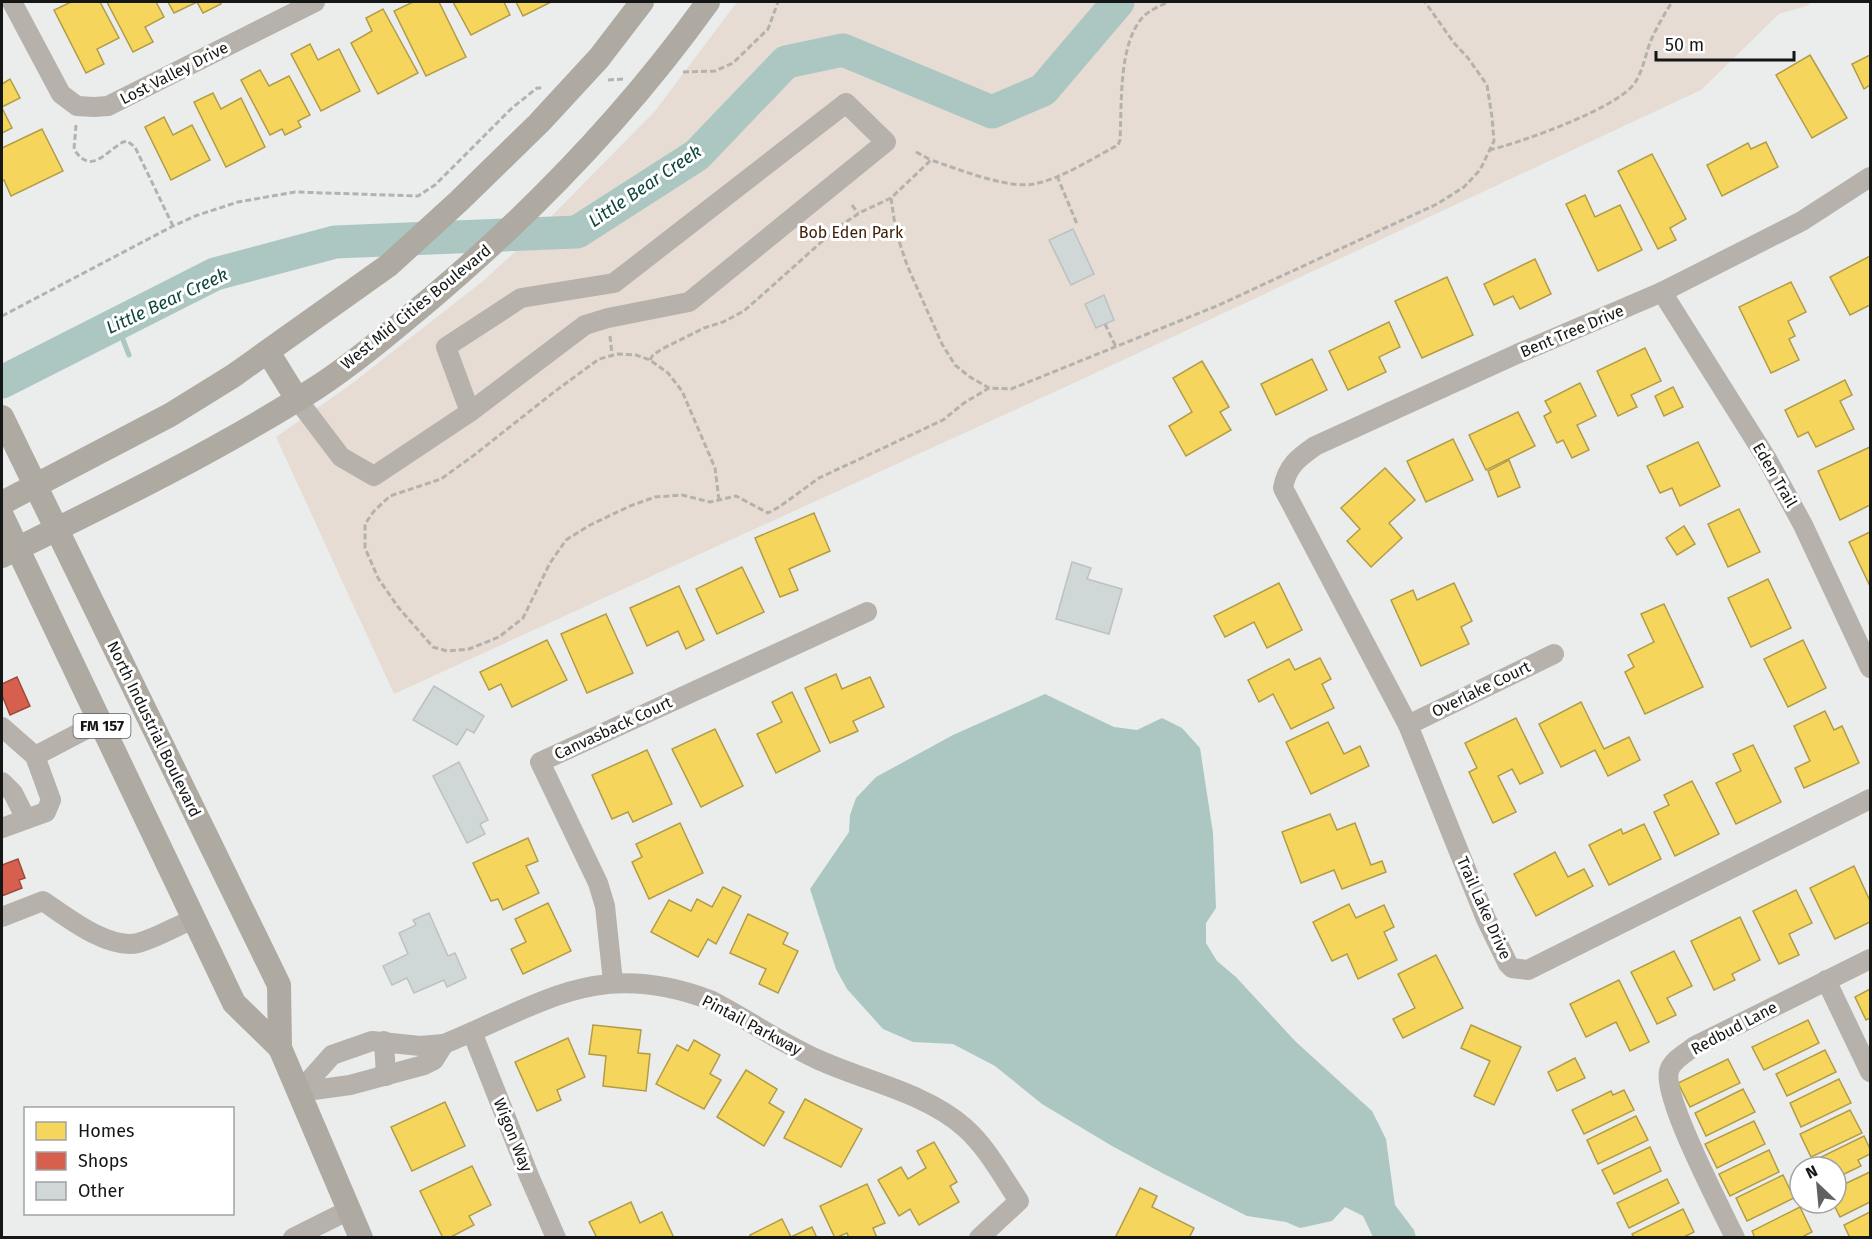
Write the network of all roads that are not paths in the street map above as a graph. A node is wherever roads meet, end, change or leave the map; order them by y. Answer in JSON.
{"nodes":[{"id":1,"x":12,"y":2,"type":"edge"},
{"id":2,"x":315,"y":2,"type":"edge"},
{"id":3,"x":642,"y":2,"type":"edge"},
{"id":4,"x":708,"y":2,"type":"edge"},
{"id":5,"x":1870,"y":177,"type":"edge"},
{"id":6,"x":1662,"y":292,"type":"junction"},
{"id":7,"x":268,"y":352,"type":"junction"},
{"id":8,"x":297,"y":399,"type":"junction"},
{"id":9,"x":470,"y":412,"type":"junction"},
{"id":10,"x":2,"y":417,"type":"edge"},
{"id":11,"x":35,"y":486,"type":"junction"},
{"id":12,"x":1283,"y":488,"type":"joint"},
{"id":13,"x":2,"y":503,"type":"edge"},
{"id":14,"x":2,"y":516,"type":"edge"},
{"id":15,"x":56,"y":530,"type":"junction"},
{"id":16,"x":9,"y":552,"type":"edge"},
{"id":17,"x":867,"y":612,"type":"dead end"},
{"id":18,"x":1554,"y":654,"type":"dead end"},
{"id":19,"x":1870,"y":668,"type":"edge"},
{"id":20,"x":100,"y":722,"type":"junction"},
{"id":21,"x":1408,"y":725,"type":"junction"},
{"id":22,"x":2,"y":727,"type":"edge"},
{"id":23,"x":34,"y":756,"type":"junction"},
{"id":24,"x":2,"y":782,"type":"edge"},
{"id":25,"x":1870,"y":799,"type":"edge"},
{"id":26,"x":26,"y":819,"type":"junction"},
{"id":27,"x":2,"y":828,"type":"edge"},
{"id":28,"x":2,"y":917,"type":"edge"},
{"id":29,"x":194,"y":919,"type":"junction"},
{"id":30,"x":1870,"y":959,"type":"edge"},
{"id":31,"x":1826,"y":980,"type":"junction"},
{"id":32,"x":613,"y":982,"type":"junction"},
{"id":33,"x":472,"y":1032,"type":"junction"},
{"id":34,"x":384,"y":1041,"type":"junction"},
{"id":35,"x":444,"y":1044,"type":"junction"},
{"id":36,"x":280,"y":1048,"type":"junction"},
{"id":37,"x":1870,"y":1072,"type":"edge"},
{"id":38,"x":386,"y":1076,"type":"junction"},
{"id":39,"x":299,"y":1092,"type":"junction"},
{"id":40,"x":349,"y":1210,"type":"junction"},
{"id":41,"x":293,"y":1238,"type":"edge"},
{"id":42,"x":362,"y":1238,"type":"edge"},
{"id":43,"x":556,"y":1238,"type":"edge"},
{"id":44,"x":979,"y":1238,"type":"edge"},
{"id":45,"x":1735,"y":1238,"type":"edge"}],
"edges":[{"from":1,"to":2,"type":"street","name":"Lost Valley Drive"},
{"from":3,"to":7,"type":"main road"},
{"from":4,"to":8,"type":"main road","name":"West Mid Cities Boulevard"},
{"from":5,"to":6,"type":"street","name":"Bent Tree Drive"},
{"from":6,"to":12,"type":"street","name":"Bent Tree Drive"},
{"from":6,"to":19,"type":"street","name":"Eden Trail"},
{"from":7,"to":8,"type":"main road"},
{"from":7,"to":11,"type":"main road"},
{"from":8,"to":9,"type":"street"},
{"from":8,"to":15,"type":"main road","name":"West Mid Cities Boulevard"},
{"from":9,"to":9,"type":"street"},
{"from":10,"to":11,"type":"main road","name":"North Industrial Boulevard","number":"FM 157"},
{"from":11,"to":13,"type":"main road"},
{"from":11,"to":15,"type":"main road","name":"North Industrial Boulevard","number":"FM 157"},
{"from":12,"to":21,"type":"street","name":"Trail Lake Drive"},
{"from":14,"to":16,"type":"main road","name":"North Industrial Boulevard","number":"FM 157"},
{"from":15,"to":16,"type":"main road","name":"West Mid Cities Boulevard"},
{"from":15,"to":36,"type":"main road","name":"North Industrial Boulevard","number":"FM 157"},
{"from":16,"to":20,"type":"main road","name":"North Industrial Boulevard","number":"FM 157"},
{"from":17,"to":32,"type":"street","name":"Canvasback Court"},
{"from":18,"to":21,"type":"street","name":"Overlake Court"},
{"from":20,"to":23,"type":"street"},
{"from":20,"to":29,"type":"main road","name":"North Industrial Boulevard","number":"FM 157"},
{"from":21,"to":25,"type":"street","name":"Trail Lake Drive"},
{"from":22,"to":23,"type":"street"},
{"from":23,"to":26,"type":"street"},
{"from":24,"to":26,"type":"street"},
{"from":26,"to":27,"type":"street"},
{"from":28,"to":29,"type":"street"},
{"from":29,"to":36,"type":"main road","name":"North Industrial Boulevard","number":"FM 157"},
{"from":30,"to":31,"type":"street","name":"Redbud Lane"},
{"from":31,"to":37,"type":"street"},
{"from":31,"to":45,"type":"street","name":"Redbud Lane"},
{"from":32,"to":33,"type":"street","name":"Pintail Parkway"},
{"from":32,"to":44,"type":"street","name":"Pintail Parkway"},
{"from":33,"to":35,"type":"street","name":"Pintail Parkway"},
{"from":33,"to":43,"type":"street","name":"Wigon Way"},
{"from":34,"to":35,"type":"street","name":"Pintail Parkway"},
{"from":34,"to":38,"type":"street"},
{"from":34,"to":39,"type":"street","name":"Pintail Parkway"},
{"from":35,"to":38,"type":"street","name":"Pintail Parkway"},
{"from":36,"to":39,"type":"main road","name":"North Industrial Boulevard","number":"FM 157"},
{"from":38,"to":39,"type":"street","name":"Pintail Parkway"},
{"from":39,"to":40,"type":"main road","name":"North Industrial Boulevard","number":"FM 157"},
{"from":40,"to":41,"type":"street"},
{"from":40,"to":42,"type":"main road","name":"North Industrial Boulevard","number":"FM 157"}]}
